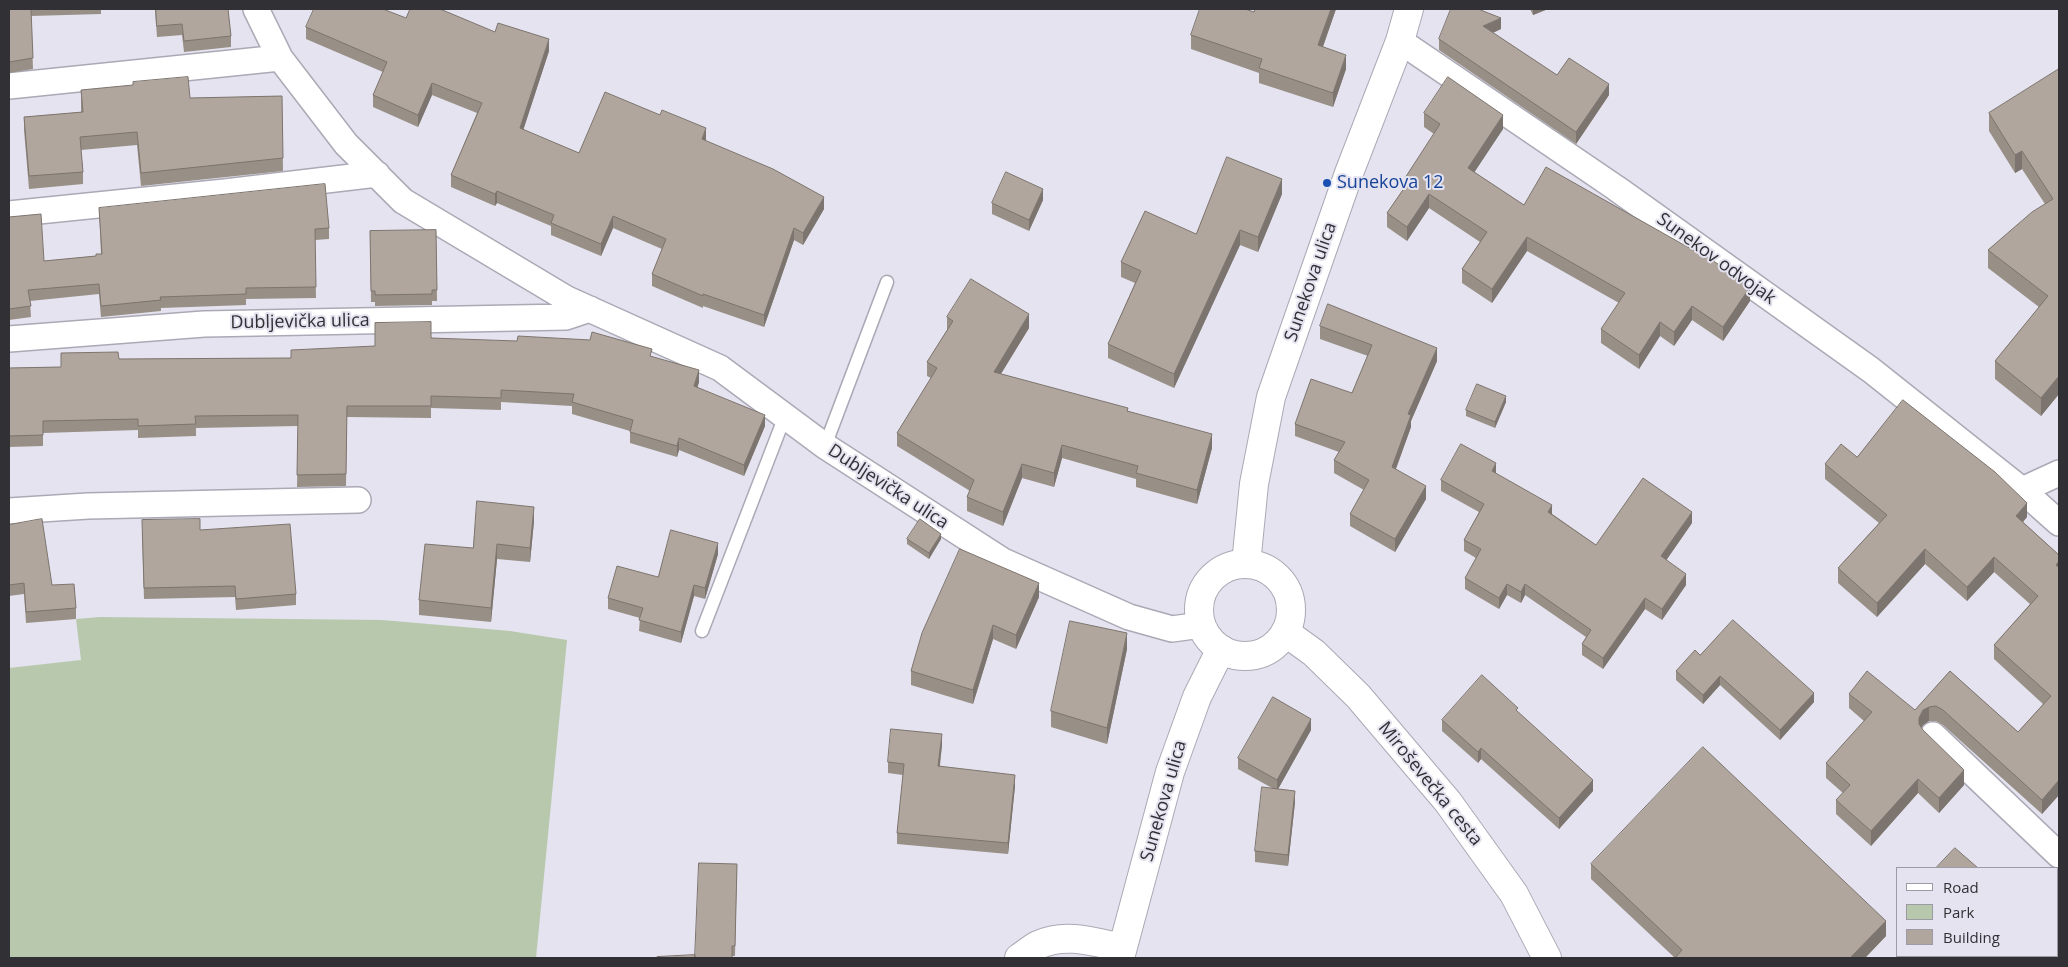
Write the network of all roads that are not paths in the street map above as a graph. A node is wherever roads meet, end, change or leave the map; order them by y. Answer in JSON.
{"nodes":[{"id":1,"x":256,"y":9,"type":"edge"},
{"id":2,"x":1409,"y":9,"type":"edge"},
{"id":3,"x":1400,"y":41,"type":"junction"},
{"id":4,"x":280,"y":58,"type":"junction"},
{"id":5,"x":9,"y":86,"type":"edge"},
{"id":6,"x":376,"y":174,"type":"junction"},
{"id":7,"x":9,"y":214,"type":"edge"},
{"id":8,"x":887,"y":282,"type":"dead end"},
{"id":9,"x":590,"y":309,"type":"junction"},
{"id":10,"x":9,"y":339,"type":"edge"},
{"id":11,"x":785,"y":416,"type":"junction"},
{"id":12,"x":825,"y":446,"type":"junction"},
{"id":13,"x":2059,"y":473,"type":"edge"},
{"id":14,"x":2022,"y":490,"type":"junction"},
{"id":15,"x":358,"y":500,"type":"dead end"},
{"id":16,"x":9,"y":511,"type":"edge"},
{"id":17,"x":2059,"y":523,"type":"edge"},
{"id":18,"x":1246,"y":564,"type":"junction"},
{"id":19,"x":1201,"y":626,"type":"junction"},
{"id":20,"x":702,"y":631,"type":"dead end"},
{"id":21,"x":1285,"y":632,"type":"junction"},
{"id":22,"x":1221,"y":649,"type":"junction"},
{"id":23,"x":1933,"y":735,"type":"dead end"},
{"id":24,"x":2059,"y":855,"type":"edge"},
{"id":25,"x":1121,"y":953,"type":"edge"},
{"id":26,"x":1019,"y":958,"type":"edge"},
{"id":27,"x":1547,"y":958,"type":"edge"}],
"edges":[{"from":1,"to":4,"type":"street","name":"Dubljevička ulica"},
{"from":2,"to":3,"type":"main road","name":"Sunekova ulica"},
{"from":3,"to":14,"type":"street","name":"Sunekov odvojak"},
{"from":3,"to":18,"type":"main road","name":"Sunekova ulica"},
{"from":4,"to":5,"type":"street"},
{"from":4,"to":6,"type":"street","name":"Dubljevička ulica"},
{"from":6,"to":7,"type":"street"},
{"from":6,"to":9,"type":"street","name":"Dubljevička ulica"},
{"from":8,"to":12,"type":"lane"},
{"from":9,"to":10,"type":"street","name":"Dubljevička ulica"},
{"from":9,"to":11,"type":"street","name":"Dubljevička ulica"},
{"from":11,"to":12,"type":"street","name":"Dubljevička ulica"},
{"from":11,"to":20,"type":"lane"},
{"from":12,"to":19,"type":"street","name":"Dubljevička ulica"},
{"from":13,"to":14,"type":"street"},
{"from":14,"to":17,"type":"street","name":"Sunekov odvojak"},
{"from":15,"to":16,"type":"street"},
{"from":18,"to":19,"type":"main road"},
{"from":18,"to":21,"type":"main road"},
{"from":19,"to":22,"type":"main road"},
{"from":21,"to":22,"type":"main road"},
{"from":21,"to":27,"type":"main road","name":"Miroševečka cesta"},
{"from":22,"to":25,"type":"main road","name":"Sunekova ulica"},
{"from":23,"to":24,"type":"street"},
{"from":25,"to":26,"type":"main road"}]}
